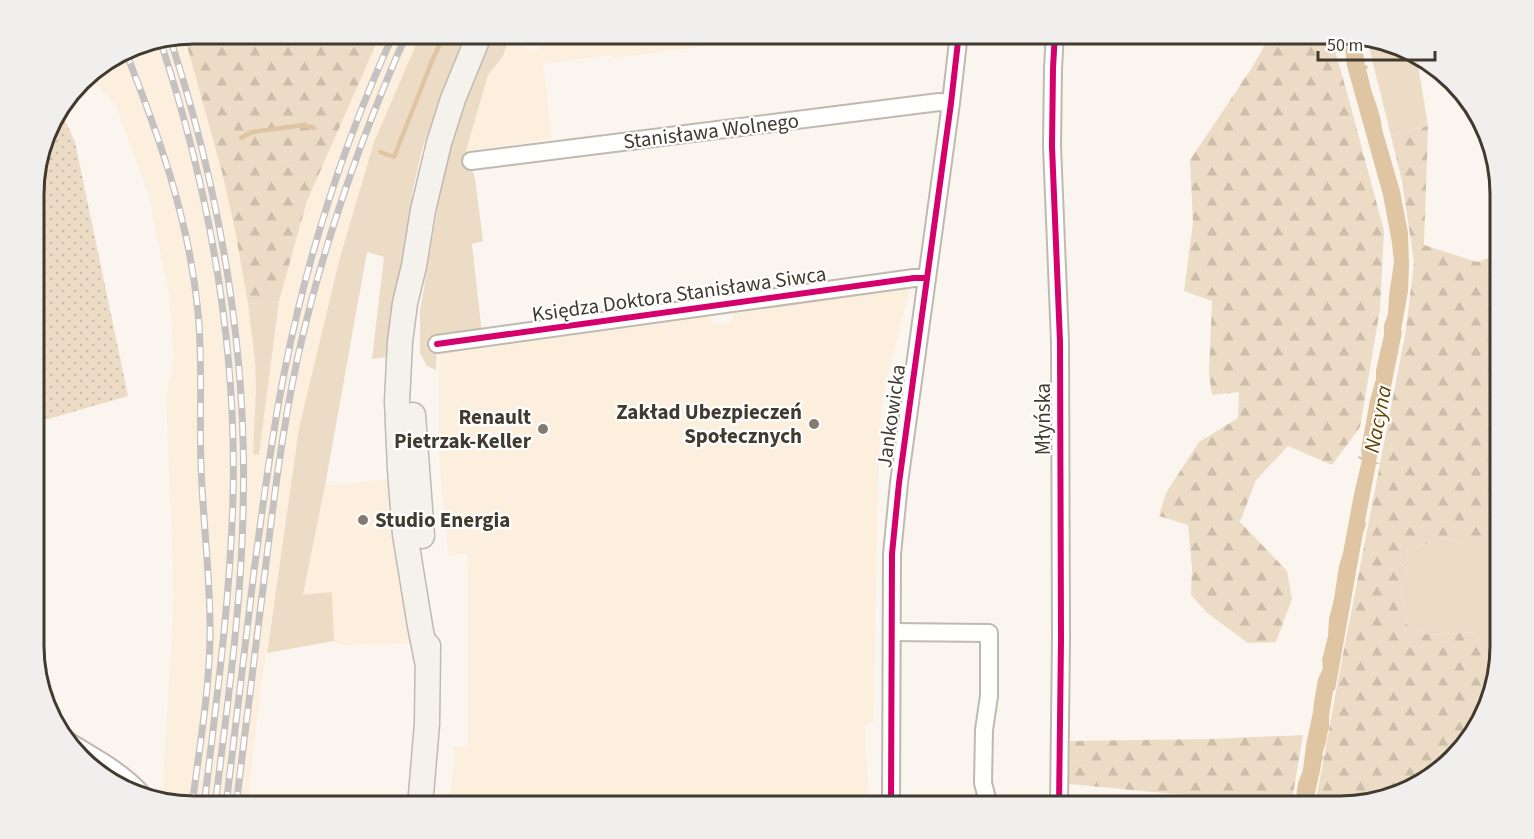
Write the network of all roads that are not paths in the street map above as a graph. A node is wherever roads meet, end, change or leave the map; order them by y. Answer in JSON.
{"nodes":[{"id":1,"x":476,"y":43,"type":"edge"},
{"id":2,"x":958,"y":43,"type":"edge"},
{"id":3,"x":1054,"y":43,"type":"edge"},
{"id":4,"x":951,"y":103,"type":"junction"},
{"id":5,"x":471,"y":161,"type":"dead end"},
{"id":6,"x":927,"y":278,"type":"junction"},
{"id":7,"x":436,"y":344,"type":"dead end"},
{"id":8,"x":892,"y":632,"type":"junction"},
{"id":9,"x":97,"y":760,"type":"edge"},
{"id":10,"x":120,"y":776,"type":"edge"},
{"id":11,"x":891,"y":795,"type":"edge"},
{"id":12,"x":986,"y":795,"type":"edge"},
{"id":13,"x":1059,"y":795,"type":"edge"},
{"id":14,"x":421,"y":796,"type":"edge"}],
"edges":[{"from":1,"to":14,"type":"main road"},
{"from":2,"to":4,"type":"street","name":"Jankowicka"},
{"from":3,"to":13,"type":"street","name":"Młyńska"},
{"from":4,"to":5,"type":"street","name":"Stanisława Wolnego"},
{"from":4,"to":6,"type":"street","name":"Jankowicka"},
{"from":6,"to":7,"type":"street","name":"Księdza Doktora Stanisława Siwca"},
{"from":6,"to":8,"type":"street","name":"Jankowicka"},
{"from":8,"to":11,"type":"street","name":"Jankowicka"},
{"from":8,"to":12,"type":"street"},
{"from":9,"to":10,"type":"street"}]}
